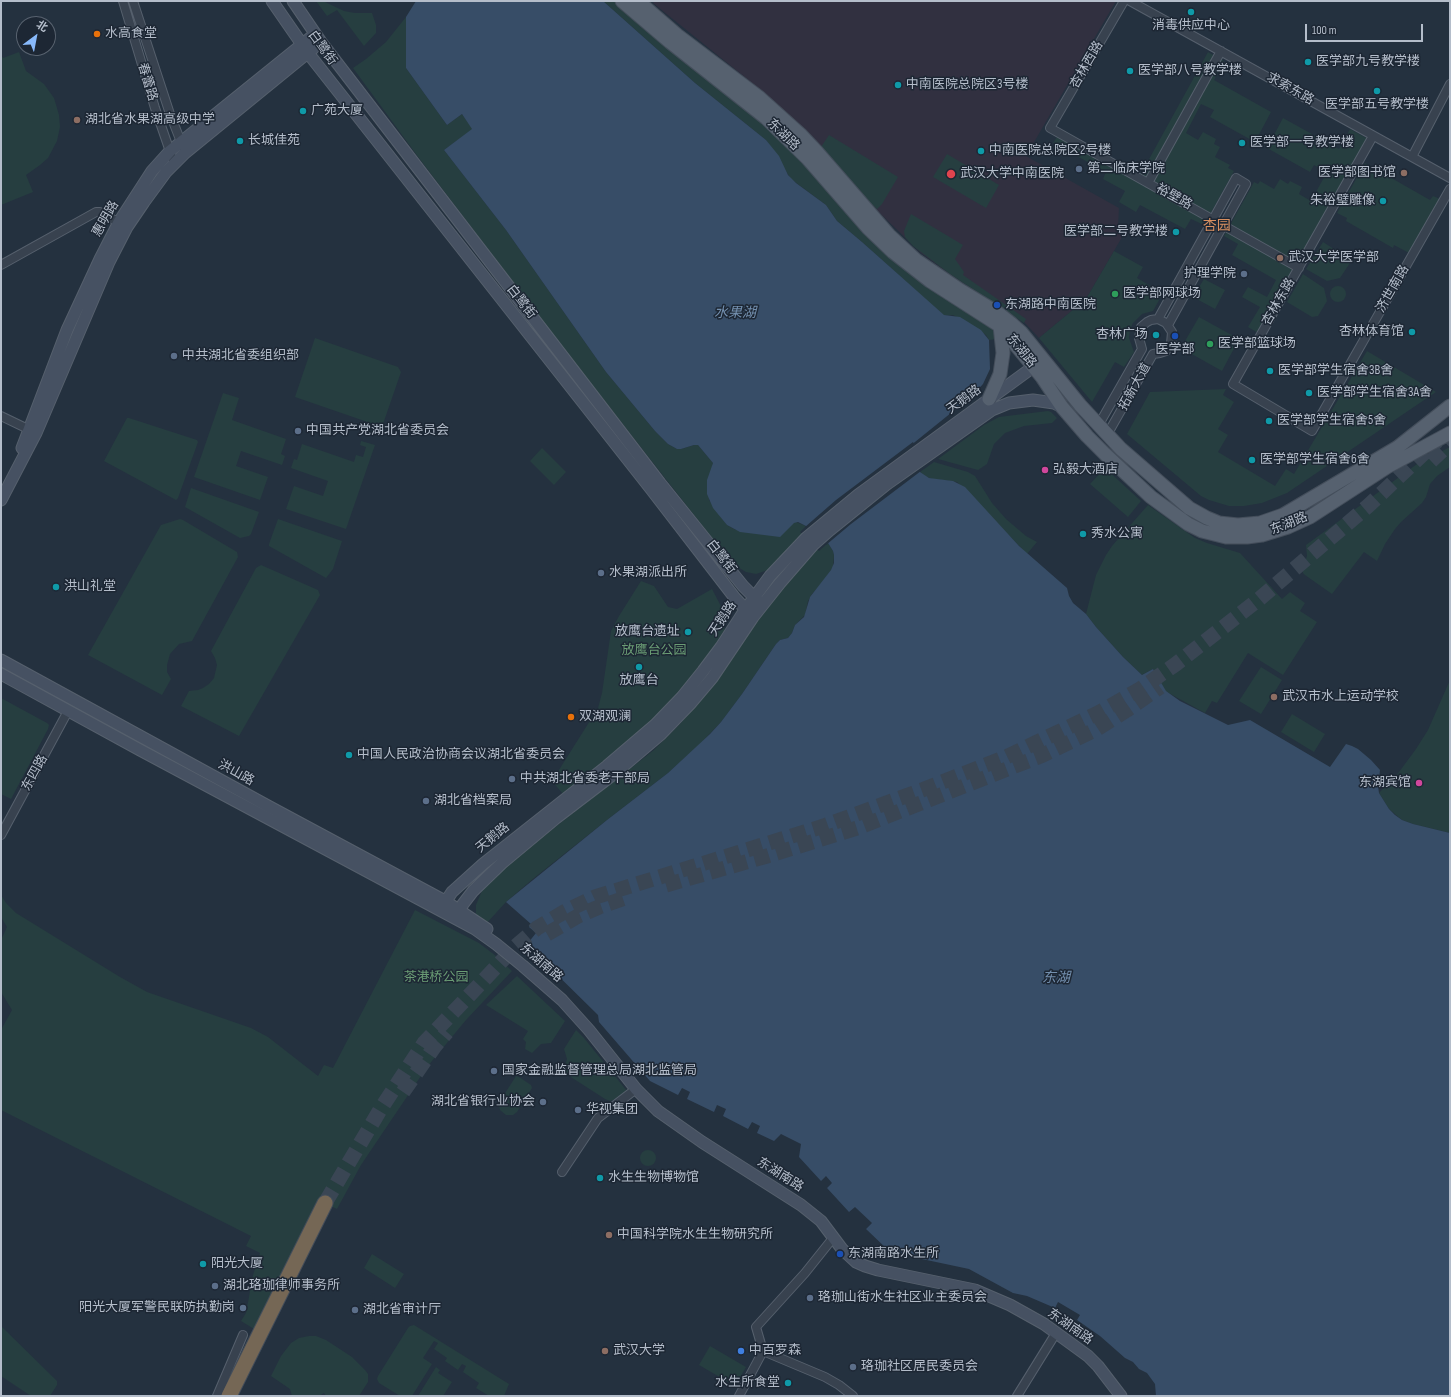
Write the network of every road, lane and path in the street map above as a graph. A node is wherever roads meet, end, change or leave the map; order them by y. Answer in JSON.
{"nodes":[{"id":1,"x":123,"y":1,"type":"edge"},
{"id":2,"x":134,"y":1,"type":"edge"},
{"id":3,"x":272,"y":1,"type":"edge"},
{"id":4,"x":292,"y":1,"type":"edge"},
{"id":5,"x":622,"y":1,"type":"edge"},
{"id":6,"x":1124,"y":1,"type":"edge"},
{"id":7,"x":1130,"y":1,"type":"edge"},
{"id":8,"x":644,"y":3,"type":"edge"},
{"id":9,"x":318,"y":38,"type":"junction"},
{"id":10,"x":304,"y":49,"type":"junction"},
{"id":11,"x":1221,"y":51,"type":"junction"},
{"id":12,"x":1450,"y":84,"type":"edge"},
{"id":13,"x":1050,"y":128,"type":"joint"},
{"id":14,"x":1373,"y":136,"type":"junction"},
{"id":15,"x":181,"y":142,"type":"junction"},
{"id":16,"x":170,"y":151,"type":"junction"},
{"id":17,"x":185,"y":153,"type":"junction"},
{"id":18,"x":1412,"y":157,"type":"junction"},
{"id":19,"x":174,"y":163,"type":"junction"},
{"id":20,"x":1450,"y":178,"type":"edge"},
{"id":21,"x":1148,"y":183,"type":"junction"},
{"id":22,"x":1450,"y":189,"type":"edge"},
{"id":23,"x":1213,"y":219,"type":"junction"},
{"id":24,"x":123,"y":225,"type":"junction"},
{"id":25,"x":1224,"y":225,"type":"junction"},
{"id":26,"x":1,"y":265,"type":"edge"},
{"id":27,"x":1299,"y":268,"type":"junction"},
{"id":28,"x":1158,"y":319,"type":"junction"},
{"id":29,"x":1168,"y":325,"type":"junction"},
{"id":30,"x":1000,"y":326,"type":"junction"},
{"id":31,"x":1039,"y":363,"type":"junction"},
{"id":32,"x":1232,"y":384,"type":"joint"},
{"id":33,"x":989,"y":399,"type":"junction"},
{"id":34,"x":1450,"y":406,"type":"edge"},
{"id":35,"x":1062,"y":407,"type":"junction"},
{"id":36,"x":1450,"y":413,"type":"edge"},
{"id":37,"x":1,"y":416,"type":"edge"},
{"id":38,"x":1433,"y":419,"type":"junction"},
{"id":39,"x":1098,"y":426,"type":"junction"},
{"id":40,"x":28,"y":429,"type":"junction"},
{"id":41,"x":1450,"y":433,"type":"edge"},
{"id":42,"x":1108,"y":435,"type":"junction"},
{"id":43,"x":922,"y":454,"type":"junction"},
{"id":44,"x":10,"y":482,"type":"junction"},
{"id":45,"x":1,"y":500,"type":"edge"},
{"id":46,"x":758,"y":601,"type":"junction"},
{"id":47,"x":749,"y":613,"type":"junction"},
{"id":48,"x":1,"y":660,"type":"edge"},
{"id":49,"x":1,"y":674,"type":"edge"},
{"id":50,"x":68,"y":711,"type":"junction"},
{"id":51,"x":1,"y":835,"type":"edge"},
{"id":52,"x":443,"y":906,"type":"junction"},
{"id":53,"x":457,"y":914,"type":"junction"},
{"id":54,"x":636,"y":1089,"type":"junction"},
{"id":55,"x":562,"y":1172,"type":"dead end"},
{"id":56,"x":834,"y":1238,"type":"junction"},
{"id":57,"x":1056,"y":1333,"type":"junction"},
{"id":58,"x":243,"y":1335,"type":"dead end"},
{"id":59,"x":763,"y":1351,"type":"junction"},
{"id":60,"x":1115,"y":1393,"type":"edge"},
{"id":61,"x":217,"y":1396,"type":"edge"},
{"id":62,"x":230,"y":1396,"type":"edge"},
{"id":63,"x":239,"y":1396,"type":"edge"},
{"id":64,"x":739,"y":1396,"type":"edge"},
{"id":65,"x":853,"y":1396,"type":"edge"},
{"id":66,"x":1017,"y":1396,"type":"edge"}],
"edges":[{"from":1,"to":16,"type":"street","name":"春蕾路"},
{"from":2,"to":15,"type":"street","name":"春蕾路"},
{"from":3,"to":10,"type":"main road","name":"白鹭街"},
{"from":4,"to":9,"type":"main road","name":"白鹭街"},
{"from":5,"to":30,"type":"main road","name":"东湖路"},
{"from":6,"to":13,"type":"street","name":"杏林西路"},
{"from":7,"to":11,"type":"street","name":"求索东路"},
{"from":8,"to":31,"type":"main road","name":"东湖路"},
{"from":9,"to":10,"type":"main road","name":"惠明路"},
{"from":9,"to":46,"type":"main road","name":"白鹭街"},
{"from":10,"to":15,"type":"main road","name":"惠明路"},
{"from":10,"to":17,"type":"main road","name":"惠明路"},
{"from":10,"to":47,"type":"main road","name":"白鹭街"},
{"from":11,"to":14,"type":"street","name":"求索东路"},
{"from":11,"to":21,"type":"street"},
{"from":12,"to":18,"type":"street"},
{"from":13,"to":21,"type":"street","name":"裕壁路"},
{"from":14,"to":18,"type":"street","name":"求索东路"},
{"from":14,"to":27,"type":"street","name":"杏林东路"},
{"from":15,"to":16,"type":"main road","name":"惠明路"},
{"from":15,"to":17,"type":"street","name":"春蕾路"},
{"from":16,"to":19,"type":"street","name":"春蕾路"},
{"from":16,"to":24,"type":"main road","name":"惠明路"},
{"from":17,"to":19,"type":"main road","name":"惠明路"},
{"from":18,"to":20,"type":"street","name":"求索东路"},
{"from":19,"to":24,"type":"main road","name":"惠明路"},
{"from":21,"to":23,"type":"street","name":"裕壁路"},
{"from":22,"to":32,"type":"street","name":"济世南路"},
{"from":23,"to":25,"type":"street","name":"裕壁路"},
{"from":23,"to":25,"type":"street"},
{"from":23,"to":28,"type":"street"},
{"from":24,"to":26,"type":"street"},
{"from":24,"to":40,"type":"main road","name":"惠明路"},
{"from":24,"to":44,"type":"main road","name":"惠明路"},
{"from":25,"to":27,"type":"street","name":"裕壁路"},
{"from":25,"to":29,"type":"street"},
{"from":27,"to":32,"type":"street","name":"杏林东路"},
{"from":28,"to":29,"type":"street"},
{"from":28,"to":39,"type":"street","name":"拓新大道"},
{"from":29,"to":42,"type":"street","name":"拓新大道"},
{"from":30,"to":31,"type":"main road","name":"东湖路"},
{"from":30,"to":33,"type":"main road"},
{"from":31,"to":33,"type":"main road","name":"天鹅路"},
{"from":31,"to":35,"type":"main road","name":"东湖路"},
{"from":31,"to":39,"type":"main road","name":"东湖路"},
{"from":33,"to":43,"type":"main road","name":"天鹅路"},
{"from":34,"to":38,"type":"main road","name":"东湖路"},
{"from":35,"to":41,"type":"main road","name":"东湖路"},
{"from":35,"to":43,"type":"main road","name":"天鹅路"},
{"from":36,"to":38,"type":"main road"},
{"from":37,"to":40,"type":"street"},
{"from":38,"to":42,"type":"main road","name":"东湖路"},
{"from":39,"to":42,"type":"main road","name":"东湖路"},
{"from":40,"to":44,"type":"main road","name":"惠明路"},
{"from":43,"to":46,"type":"main road","name":"天鹅路"},
{"from":44,"to":45,"type":"main road","name":"惠明路"},
{"from":46,"to":47,"type":"main road","name":"天鹅路"},
{"from":47,"to":52,"type":"main road","name":"天鹅路"},
{"from":47,"to":53,"type":"main road","name":"天鹅路"},
{"from":48,"to":52,"type":"main road","name":"洪山路"},
{"from":49,"to":50,"type":"main road","name":"洪山路"},
{"from":50,"to":51,"type":"street","name":"东四路"},
{"from":50,"to":52,"type":"main road","name":"洪山路"},
{"from":52,"to":53,"type":"main road","name":"洪山路"},
{"from":53,"to":54,"type":"main road","name":"东湖南路"},
{"from":54,"to":55,"type":"street"},
{"from":54,"to":56,"type":"main road","name":"东湖南路"},
{"from":56,"to":57,"type":"main road","name":"东湖南路"},
{"from":56,"to":59,"type":"street"},
{"from":57,"to":60,"type":"main road","name":"东湖南路"},
{"from":57,"to":66,"type":"street"},
{"from":58,"to":61,"type":"street"},
{"from":59,"to":64,"type":"street"},
{"from":59,"to":65,"type":"street"},
{"from":62,"to":63,"type":"highway"}]}
